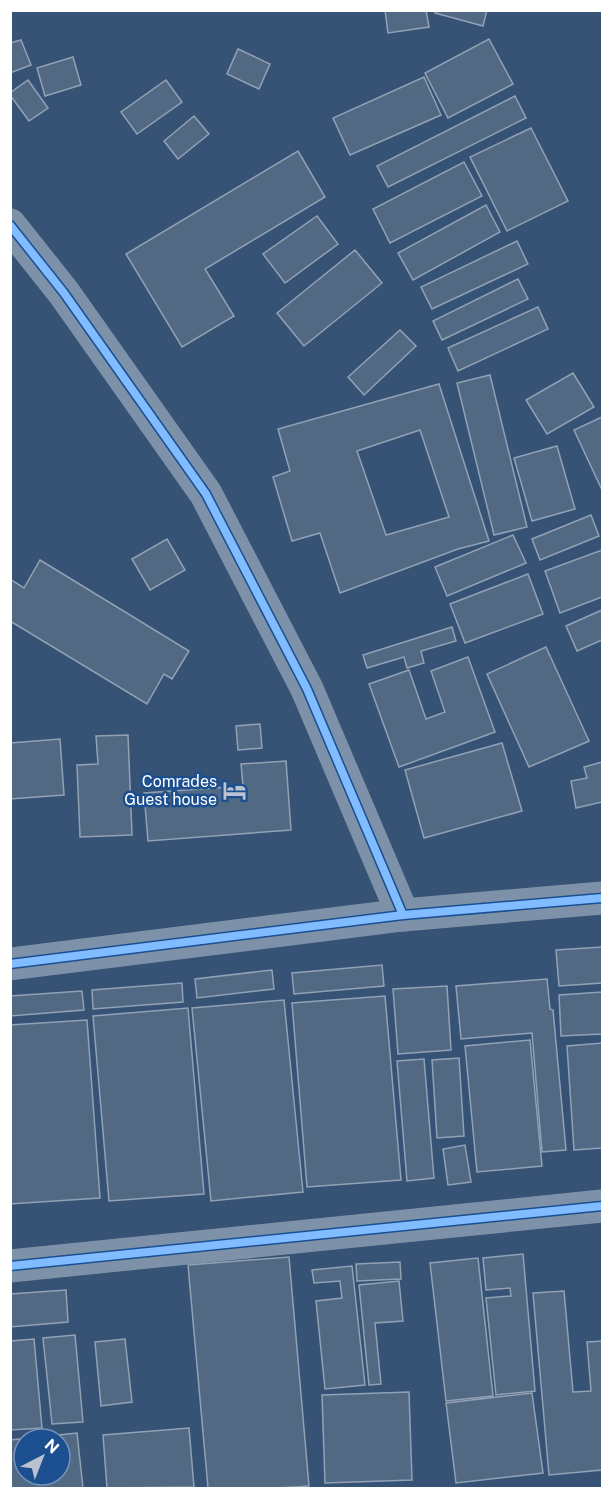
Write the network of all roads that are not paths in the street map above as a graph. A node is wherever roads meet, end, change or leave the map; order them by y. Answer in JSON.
{"nodes":[{"id":1,"x":10,"y":225,"type":"edge"},
{"id":2,"x":603,"y":898,"type":"edge"},
{"id":3,"x":404,"y":915,"type":"junction"},
{"id":4,"x":10,"y":964,"type":"edge"},
{"id":5,"x":603,"y":1206,"type":"edge"},
{"id":6,"x":10,"y":1266,"type":"edge"}],
"edges":[{"from":1,"to":3,"type":"street"},
{"from":2,"to":3,"type":"street"},
{"from":3,"to":4,"type":"street"},
{"from":5,"to":6,"type":"street"}]}
